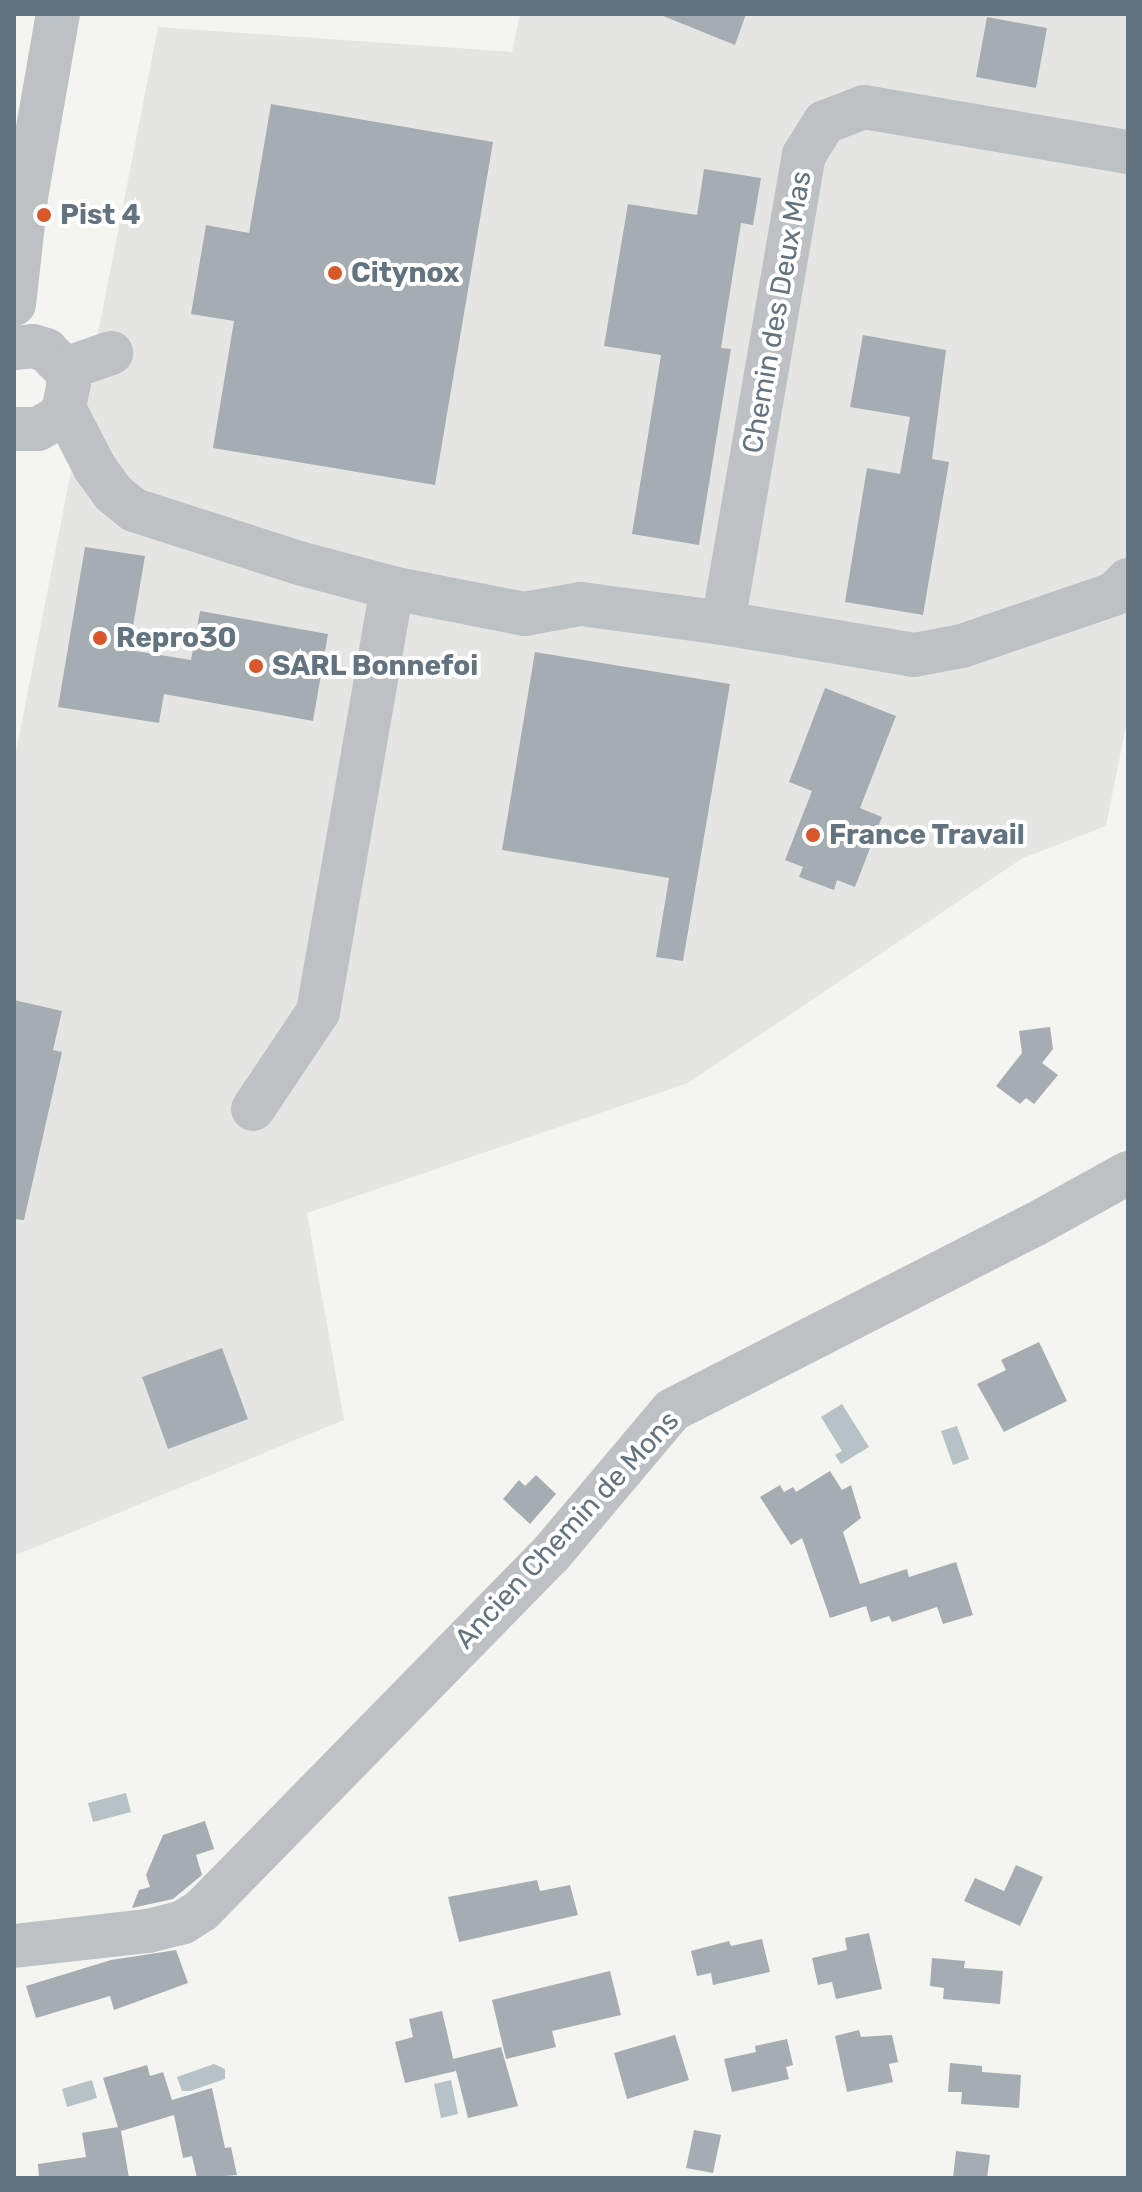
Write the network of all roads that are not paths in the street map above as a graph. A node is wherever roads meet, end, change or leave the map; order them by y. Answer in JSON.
{"nodes":[{"id":1,"x":58,"y":14,"type":"edge"},
{"id":2,"x":1128,"y":152,"type":"edge"},
{"id":3,"x":23,"y":248,"type":"junction"},
{"id":4,"x":14,"y":304,"type":"edge"},
{"id":5,"x":111,"y":353,"type":"dead end"},
{"id":6,"x":36,"y":402,"type":"edge"},
{"id":7,"x":1128,"y":580,"type":"edge"},
{"id":8,"x":392,"y":588,"type":"junction"},
{"id":9,"x":723,"y":623,"type":"junction"},
{"id":10,"x":253,"y":1109,"type":"dead end"},
{"id":11,"x":1128,"y":1173,"type":"edge"},
{"id":12,"x":14,"y":1946,"type":"edge"}],
"edges":[{"from":1,"to":3,"type":"street"},
{"from":2,"to":9,"type":"street","name":"Chemin des Deux Mas"},
{"from":3,"to":4,"type":"street"},
{"from":3,"to":6,"type":"street"},
{"from":5,"to":6,"type":"street"},
{"from":6,"to":8,"type":"street"},
{"from":7,"to":9,"type":"street"},
{"from":8,"to":9,"type":"street"},
{"from":8,"to":10,"type":"street"},
{"from":11,"to":12,"type":"street","name":"Ancien Chemin de Mons"}]}
